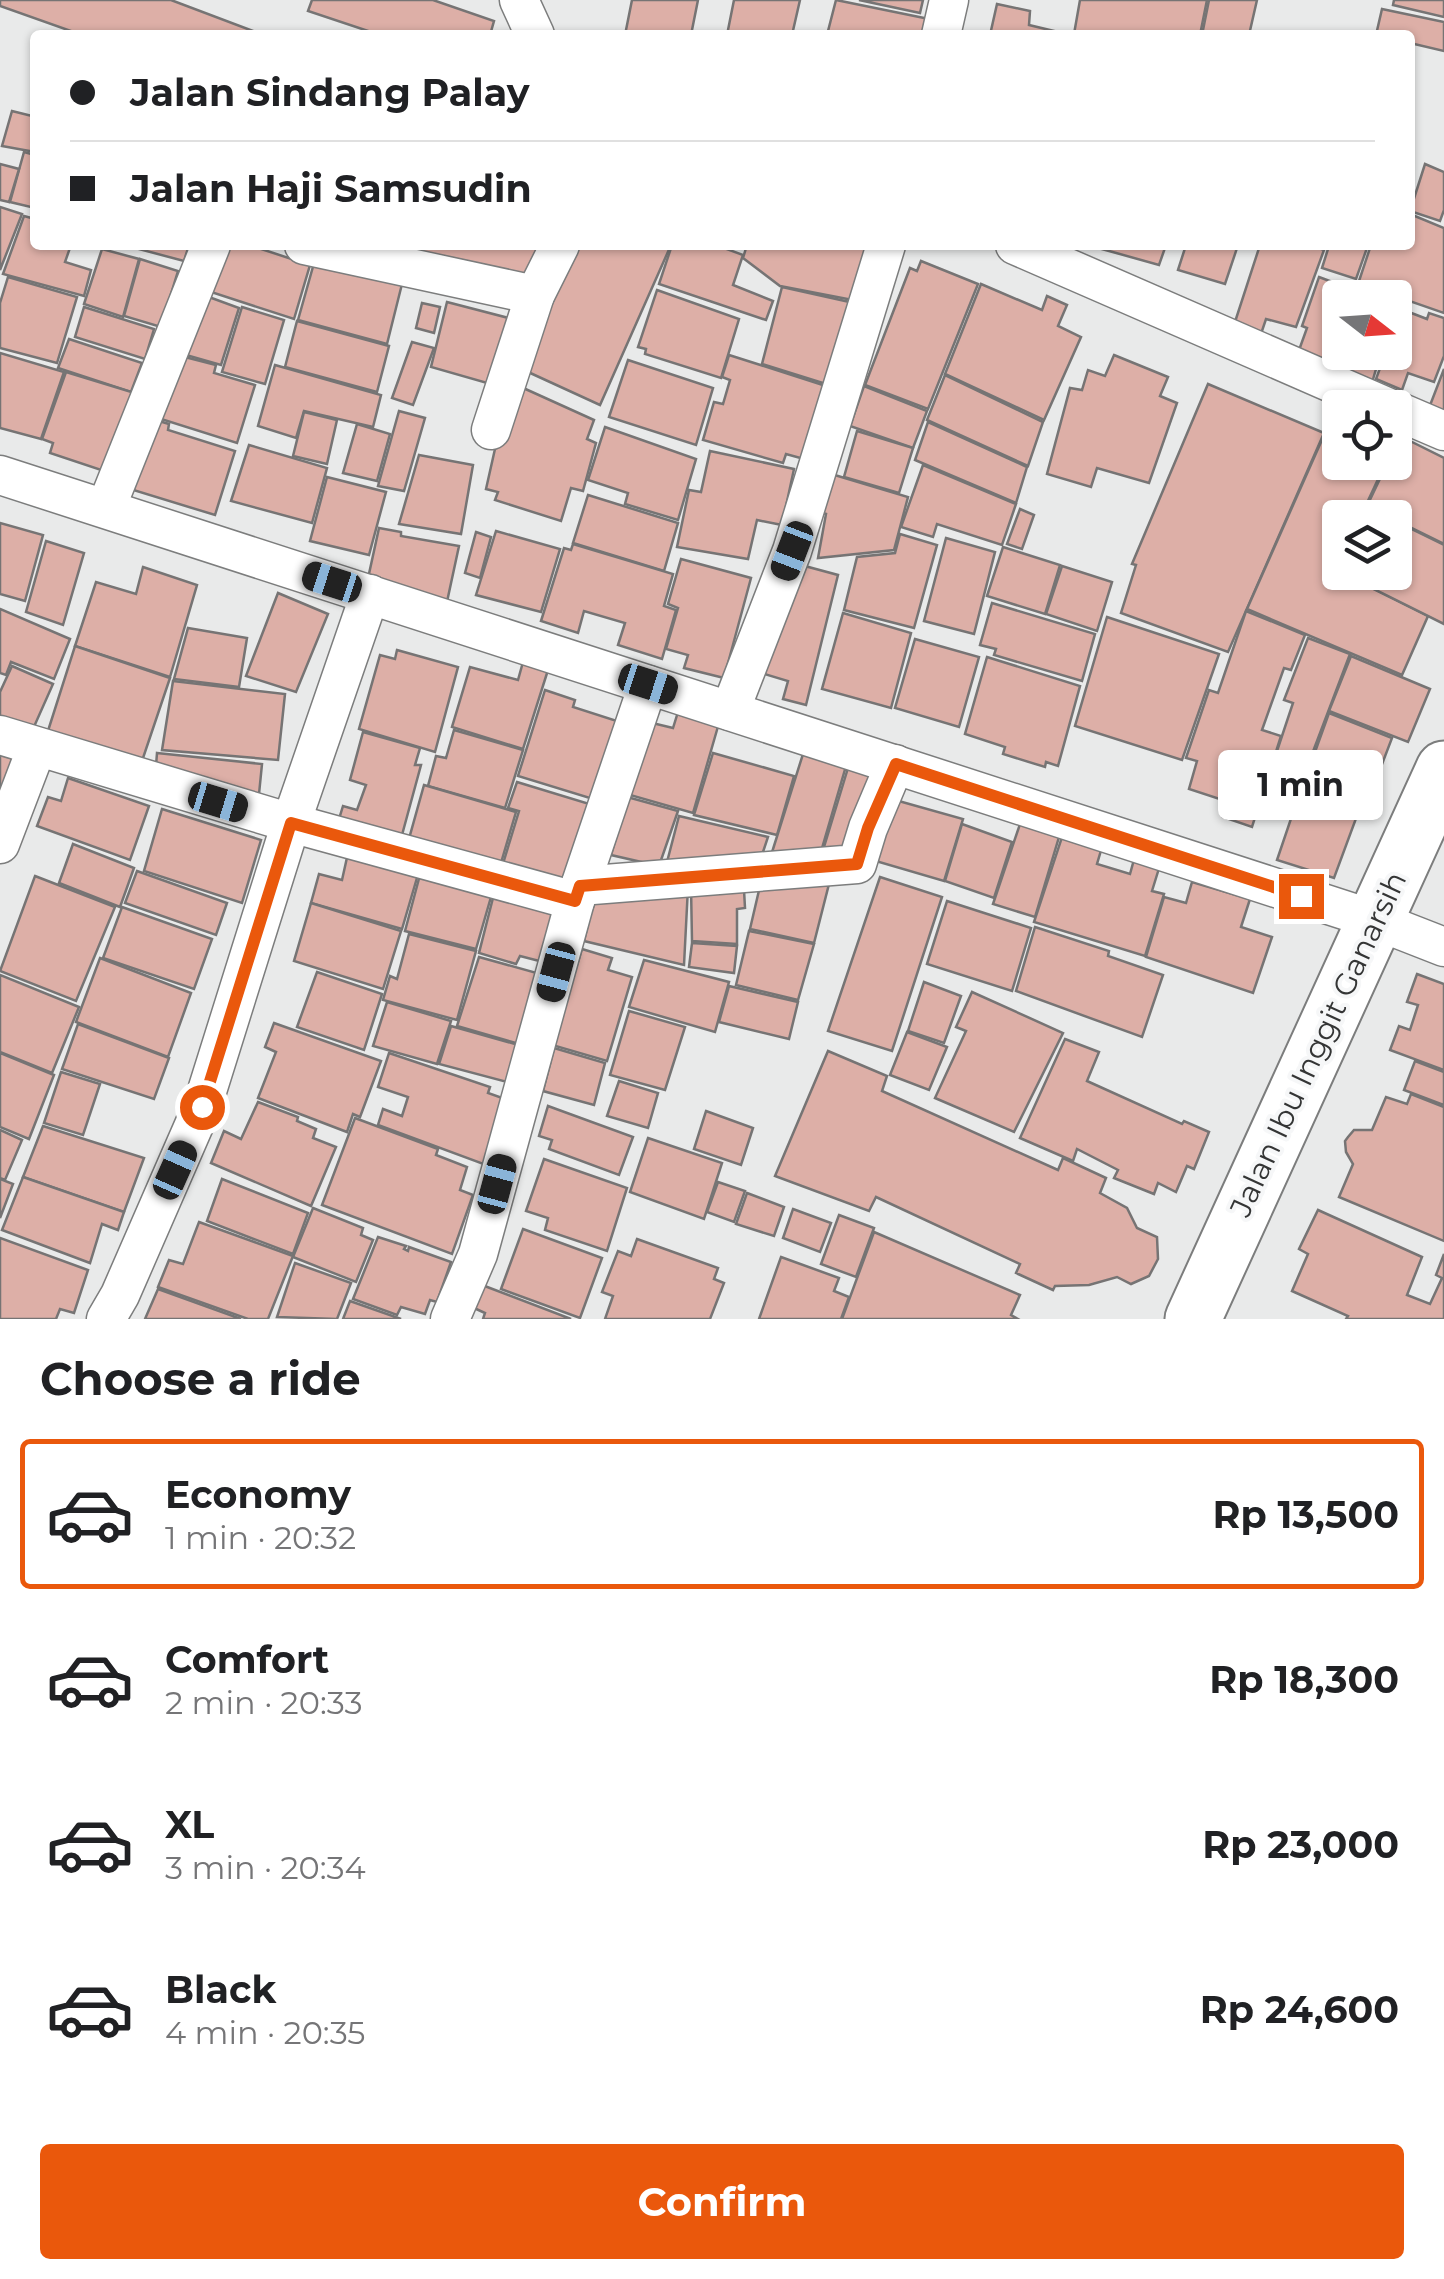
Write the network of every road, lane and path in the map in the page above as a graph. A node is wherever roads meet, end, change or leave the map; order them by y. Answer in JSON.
{"nodes":[{"id":1,"x":520,"y":0,"type":"edge"},
{"id":2,"x":949,"y":0,"type":"edge"},
{"id":3,"x":532,"y":30,"type":"edge"},
{"id":4,"x":941,"y":30,"type":"edge"},
{"id":5,"x":209,"y":250,"type":"edge"},
{"id":6,"x":327,"y":250,"type":"edge"},
{"id":7,"x":558,"y":250,"type":"edge"},
{"id":8,"x":884,"y":250,"type":"edge"},
{"id":9,"x":1026,"y":250,"type":"edge"},
{"id":10,"x":535,"y":295,"type":"junction"},
{"id":11,"x":1347,"y":390,"type":"edge"},
{"id":12,"x":1412,"y":417,"type":"edge"},
{"id":13,"x":491,"y":430,"type":"dead end"},
{"id":14,"x":1444,"y":431,"type":"edge"},
{"id":15,"x":0,"y":474,"type":"edge"},
{"id":16,"x":106,"y":508,"type":"junction"},
{"id":17,"x":370,"y":594,"type":"junction"},
{"id":18,"x":648,"y":684,"type":"junction"},
{"id":19,"x":730,"y":710,"type":"junction"},
{"id":20,"x":0,"y":736,"type":"edge"},
{"id":21,"x":36,"y":747,"type":"junction"},
{"id":22,"x":896,"y":764,"type":"junction"},
{"id":23,"x":1444,"y":769,"type":"edge"},
{"id":24,"x":291,"y":823,"type":"junction"},
{"id":25,"x":0,"y":844,"type":"edge"},
{"id":26,"x":578,"y":894,"type":"junction"},
{"id":27,"x":1375,"y":920,"type":"junction"},
{"id":28,"x":1444,"y":947,"type":"edge"},
{"id":29,"x":106,"y":1319,"type":"edge"},
{"id":30,"x":450,"y":1319,"type":"edge"},
{"id":31,"x":1193,"y":1319,"type":"edge"}],
"edges":[{"from":1,"to":3,"type":"street"},
{"from":2,"to":4,"type":"street"},
{"from":5,"to":16,"type":"street"},
{"from":6,"to":10,"type":"street"},
{"from":7,"to":10,"type":"street"},
{"from":8,"to":19,"type":"street"},
{"from":9,"to":11,"type":"street"},
{"from":10,"to":13,"type":"street"},
{"from":12,"to":14,"type":"street"},
{"from":15,"to":16,"type":"street"},
{"from":16,"to":17,"type":"street"},
{"from":17,"to":18,"type":"street"},
{"from":17,"to":24,"type":"street"},
{"from":18,"to":19,"type":"street"},
{"from":18,"to":26,"type":"street"},
{"from":19,"to":22,"type":"street"},
{"from":20,"to":21,"type":"street"},
{"from":21,"to":24,"type":"street"},
{"from":21,"to":25,"type":"street"},
{"from":22,"to":26,"type":"street"},
{"from":22,"to":27,"type":"street"},
{"from":23,"to":27,"type":"main road","name":"Jalan Ibu Inggit Ganarsih"},
{"from":24,"to":26,"type":"street"},
{"from":24,"to":29,"type":"street"},
{"from":26,"to":30,"type":"street"},
{"from":27,"to":28,"type":"street"},
{"from":27,"to":31,"type":"main road","name":"Jalan Ibu Inggit Ganarsih"}]}
